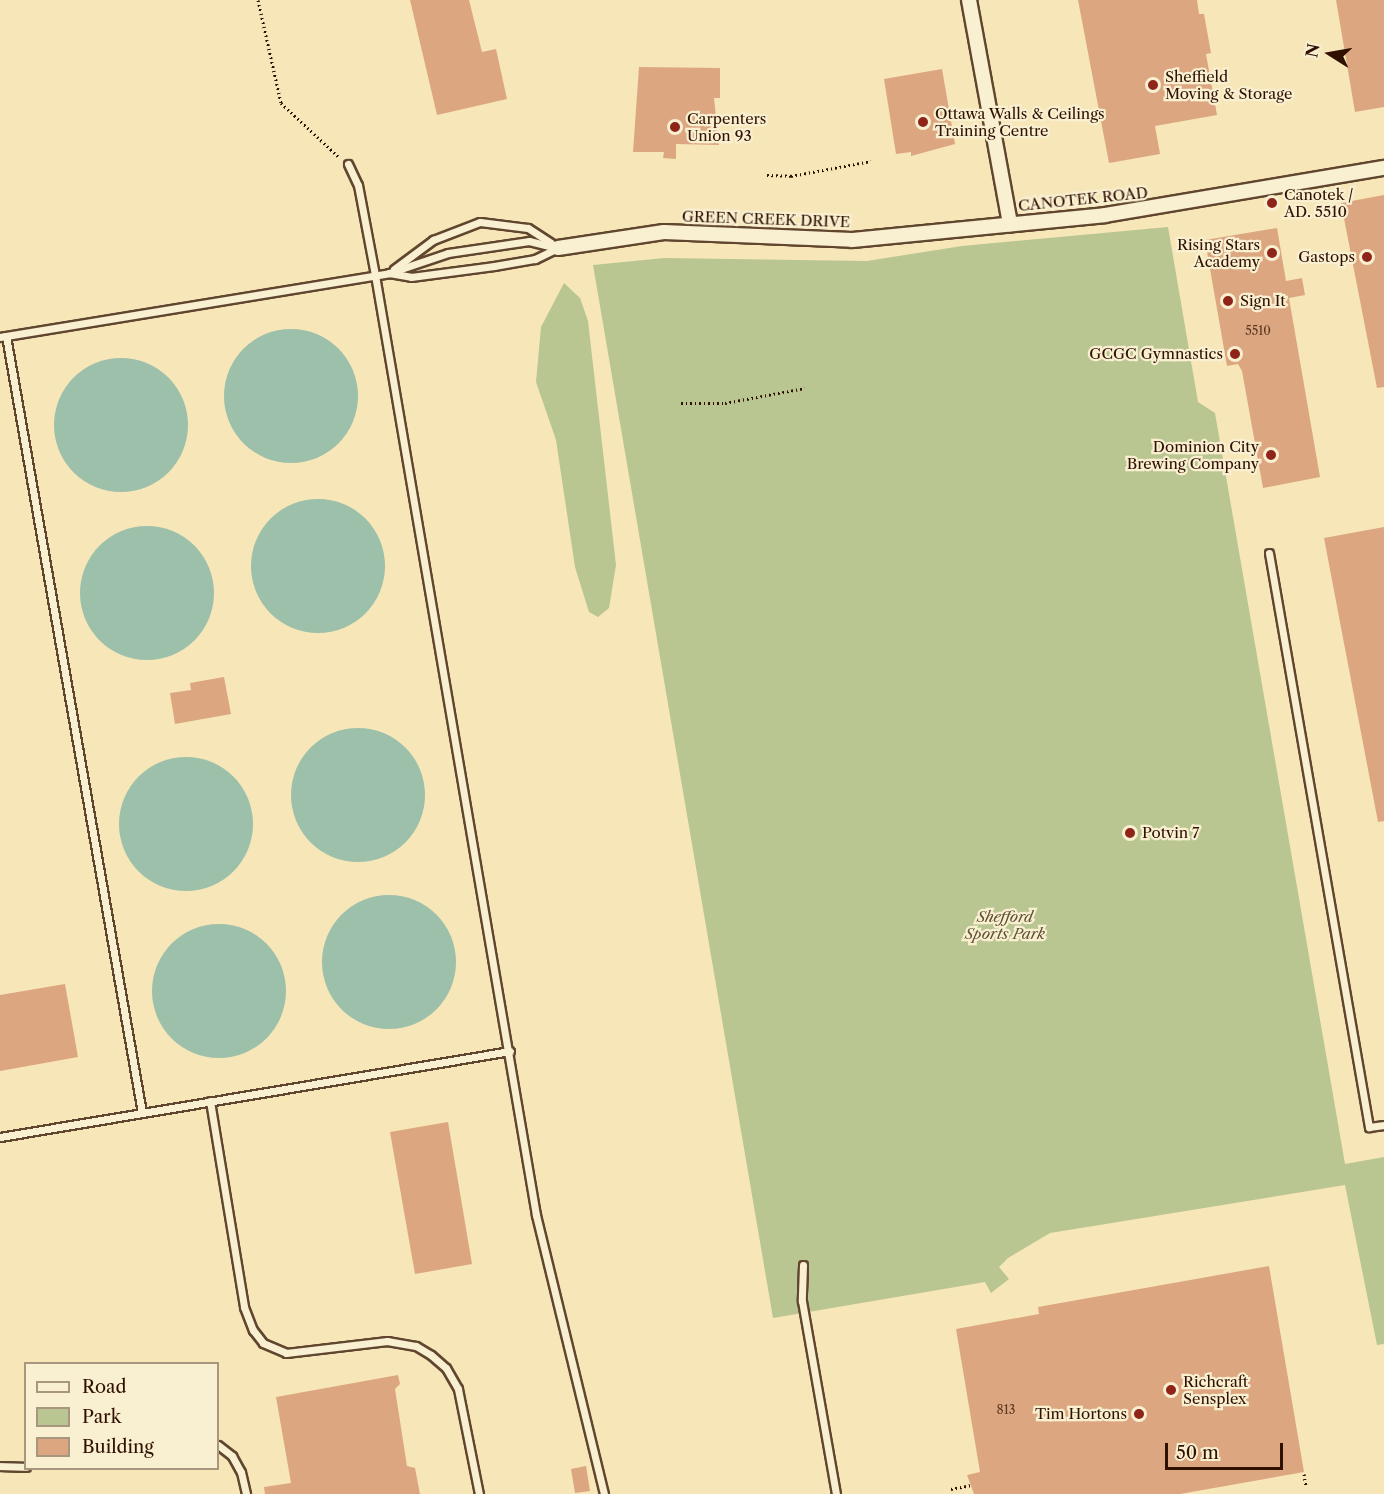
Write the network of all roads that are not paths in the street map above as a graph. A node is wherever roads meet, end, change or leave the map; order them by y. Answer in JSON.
{"nodes":[{"id":1,"x":969,"y":0,"type":"edge"},
{"id":2,"x":348,"y":164,"type":"road end"},
{"id":3,"x":1384,"y":168,"type":"edge"},
{"id":4,"x":1010,"y":224,"type":"junction"},
{"id":5,"x":558,"y":248,"type":"junction"},
{"id":6,"x":389,"y":273,"type":"junction"},
{"id":7,"x":375,"y":275,"type":"junction"},
{"id":8,"x":3,"y":337,"type":"edge"},
{"id":9,"x":1269,"y":553,"type":"dead end"},
{"id":10,"x":510,"y":1051,"type":"junction"},
{"id":11,"x":210,"y":1101,"type":"junction"},
{"id":12,"x":142,"y":1113,"type":"junction"},
{"id":13,"x":1384,"y":1125,"type":"edge"},
{"id":14,"x":0,"y":1137,"type":"edge"},
{"id":15,"x":803,"y":1265,"type":"dead end"},
{"id":16,"x":219,"y":1446,"type":"edge"},
{"id":17,"x":0,"y":1466,"type":"edge"},
{"id":18,"x":24,"y":1467,"type":"edge"},
{"id":19,"x":246,"y":1494,"type":"edge"},
{"id":20,"x":479,"y":1494,"type":"edge"},
{"id":21,"x":604,"y":1494,"type":"edge"},
{"id":22,"x":836,"y":1494,"type":"edge"}],
"edges":[{"from":1,"to":4,"type":"street","name":"CANOTEK ROAD"},
{"from":2,"to":7,"type":"lane"},
{"from":3,"to":4,"type":"street","name":"CANOTEK ROAD"},
{"from":4,"to":5,"type":"street","name":"GREEN CREEK DRIVE"},
{"from":5,"to":6,"type":"lane"},
{"from":5,"to":6,"type":"lane"},
{"from":5,"to":6,"type":"lane"},
{"from":6,"to":7,"type":"lane"},
{"from":7,"to":8,"type":"lane"},
{"from":7,"to":10,"type":"lane"},
{"from":8,"to":12,"type":"lane"},
{"from":9,"to":13,"type":"lane"},
{"from":10,"to":11,"type":"lane"},
{"from":10,"to":21,"type":"lane"},
{"from":11,"to":12,"type":"lane"},
{"from":11,"to":20,"type":"lane"},
{"from":12,"to":14,"type":"lane"},
{"from":15,"to":22,"type":"lane"},
{"from":16,"to":19,"type":"lane"},
{"from":17,"to":18,"type":"lane"}]}
